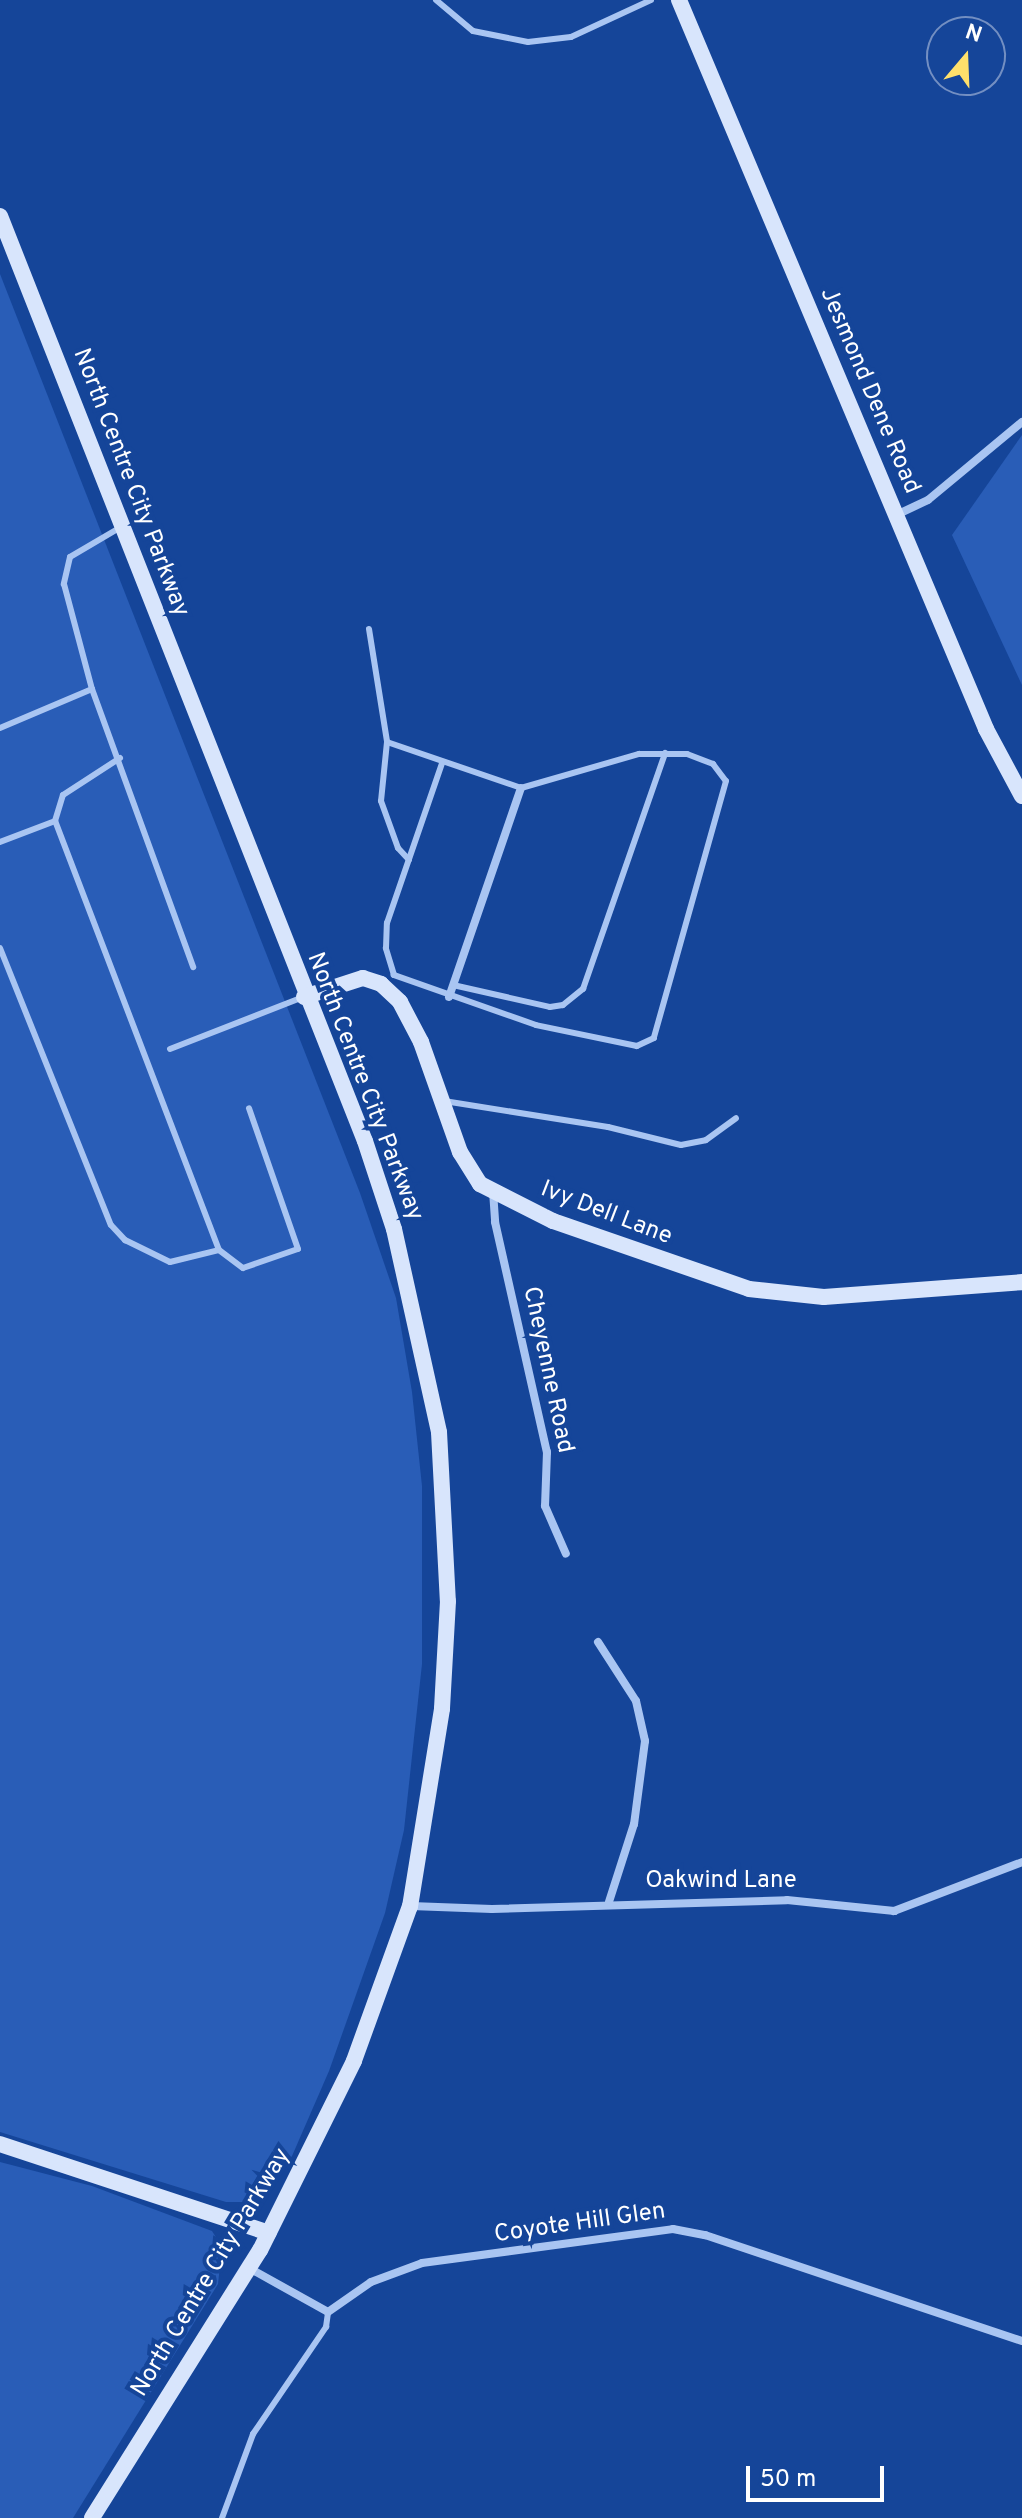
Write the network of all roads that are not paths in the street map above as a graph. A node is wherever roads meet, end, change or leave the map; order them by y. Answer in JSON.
{"nodes":[{"id":1,"x":436,"y":0,"type":"edge"},
{"id":2,"x":651,"y":0,"type":"edge"},
{"id":3,"x":679,"y":0,"type":"edge"},
{"id":4,"x":0,"y":216,"type":"edge"},
{"id":5,"x":1022,"y":422,"type":"edge"},
{"id":6,"x":896,"y":516,"type":"junction"},
{"id":7,"x":121,"y":527,"type":"junction"},
{"id":8,"x":369,"y":629,"type":"dead end"},
{"id":9,"x":92,"y":689,"type":"junction"},
{"id":10,"x":0,"y":728,"type":"edge"},
{"id":11,"x":387,"y":742,"type":"junction"},
{"id":12,"x":665,"y":753,"type":"junction"},
{"id":13,"x":120,"y":758,"type":"junction"},
{"id":14,"x":442,"y":763,"type":"junction"},
{"id":15,"x":521,"y":788,"type":"junction"},
{"id":16,"x":1022,"y":796,"type":"edge"},
{"id":17,"x":55,"y":821,"type":"junction"},
{"id":18,"x":0,"y":842,"type":"edge"},
{"id":19,"x":409,"y":860,"type":"junction"},
{"id":20,"x":0,"y":948,"type":"edge"},
{"id":21,"x":193,"y":967,"type":"dead end"},
{"id":22,"x":388,"y":980,"type":"junction"},
{"id":23,"x":453,"y":985,"type":"junction"},
{"id":24,"x":304,"y":997,"type":"junction"},
{"id":25,"x":449,"y":997,"type":"junction"},
{"id":26,"x":170,"y":1049,"type":"dead end"},
{"id":27,"x":441,"y":1101,"type":"junction"},
{"id":28,"x":249,"y":1108,"type":"dead end"},
{"id":29,"x":736,"y":1118,"type":"dead end"},
{"id":30,"x":493,"y":1191,"type":"junction"},
{"id":31,"x":219,"y":1250,"type":"junction"},
{"id":32,"x":1022,"y":1282,"type":"edge"},
{"id":33,"x":566,"y":1554,"type":"dead end"},
{"id":34,"x":598,"y":1642,"type":"dead end"},
{"id":35,"x":1022,"y":1862,"type":"edge"},
{"id":36,"x":609,"y":1902,"type":"junction"},
{"id":37,"x":410,"y":1906,"type":"junction"},
{"id":38,"x":0,"y":2144,"type":"edge"},
{"id":39,"x":269,"y":2233,"type":"junction"},
{"id":40,"x":248,"y":2268,"type":"junction"},
{"id":41,"x":328,"y":2312,"type":"junction"},
{"id":42,"x":1022,"y":2341,"type":"edge"},
{"id":43,"x":92,"y":2518,"type":"edge"},
{"id":44,"x":222,"y":2518,"type":"edge"}],
"edges":[{"from":1,"to":2,"type":"lane"},
{"from":3,"to":6,"type":"main road","name":"Jesmond Dene Road"},
{"from":4,"to":7,"type":"main road","name":"North Centre City Parkway"},
{"from":5,"to":6,"type":"street"},
{"from":6,"to":16,"type":"main road","name":"Jesmond Dene Road"},
{"from":7,"to":9,"type":"lane"},
{"from":7,"to":24,"type":"main road","name":"North Centre City Parkway"},
{"from":8,"to":11,"type":"lane"},
{"from":9,"to":10,"type":"lane"},
{"from":9,"to":13,"type":"lane"},
{"from":11,"to":14,"type":"lane"},
{"from":11,"to":19,"type":"lane"},
{"from":12,"to":15,"type":"lane"},
{"from":12,"to":23,"type":"lane"},
{"from":12,"to":25,"type":"lane"},
{"from":13,"to":17,"type":"lane"},
{"from":13,"to":21,"type":"lane"},
{"from":14,"to":15,"type":"lane"},
{"from":14,"to":19,"type":"lane"},
{"from":15,"to":23,"type":"street"},
{"from":17,"to":18,"type":"lane"},
{"from":17,"to":31,"type":"lane"},
{"from":19,"to":22,"type":"lane"},
{"from":20,"to":31,"type":"lane"},
{"from":22,"to":24,"type":"main road"},
{"from":22,"to":25,"type":"lane"},
{"from":22,"to":27,"type":"main road","name":"Ivy Dell Lane"},
{"from":23,"to":25,"type":"street"},
{"from":24,"to":26,"type":"lane"},
{"from":24,"to":37,"type":"main road","name":"North Centre City Parkway"},
{"from":27,"to":29,"type":"lane"},
{"from":27,"to":30,"type":"main road","name":"Ivy Dell Lane"},
{"from":28,"to":31,"type":"lane"},
{"from":30,"to":32,"type":"main road","name":"Ivy Dell Lane"},
{"from":30,"to":33,"type":"street","name":"Cheyenne Road"},
{"from":34,"to":36,"type":"street"},
{"from":35,"to":36,"type":"street","name":"Oakwind Lane"},
{"from":36,"to":37,"type":"street","name":"Oakwind Lane"},
{"from":37,"to":39,"type":"main road","name":"North Centre City Parkway"},
{"from":38,"to":39,"type":"main road"},
{"from":39,"to":40,"type":"main road","name":"North Centre City Parkway"},
{"from":40,"to":41,"type":"street"},
{"from":40,"to":43,"type":"main road","name":"North Centre City Parkway"},
{"from":41,"to":42,"type":"street","name":"Coyote Hill Glen"},
{"from":41,"to":44,"type":"lane"}]}
